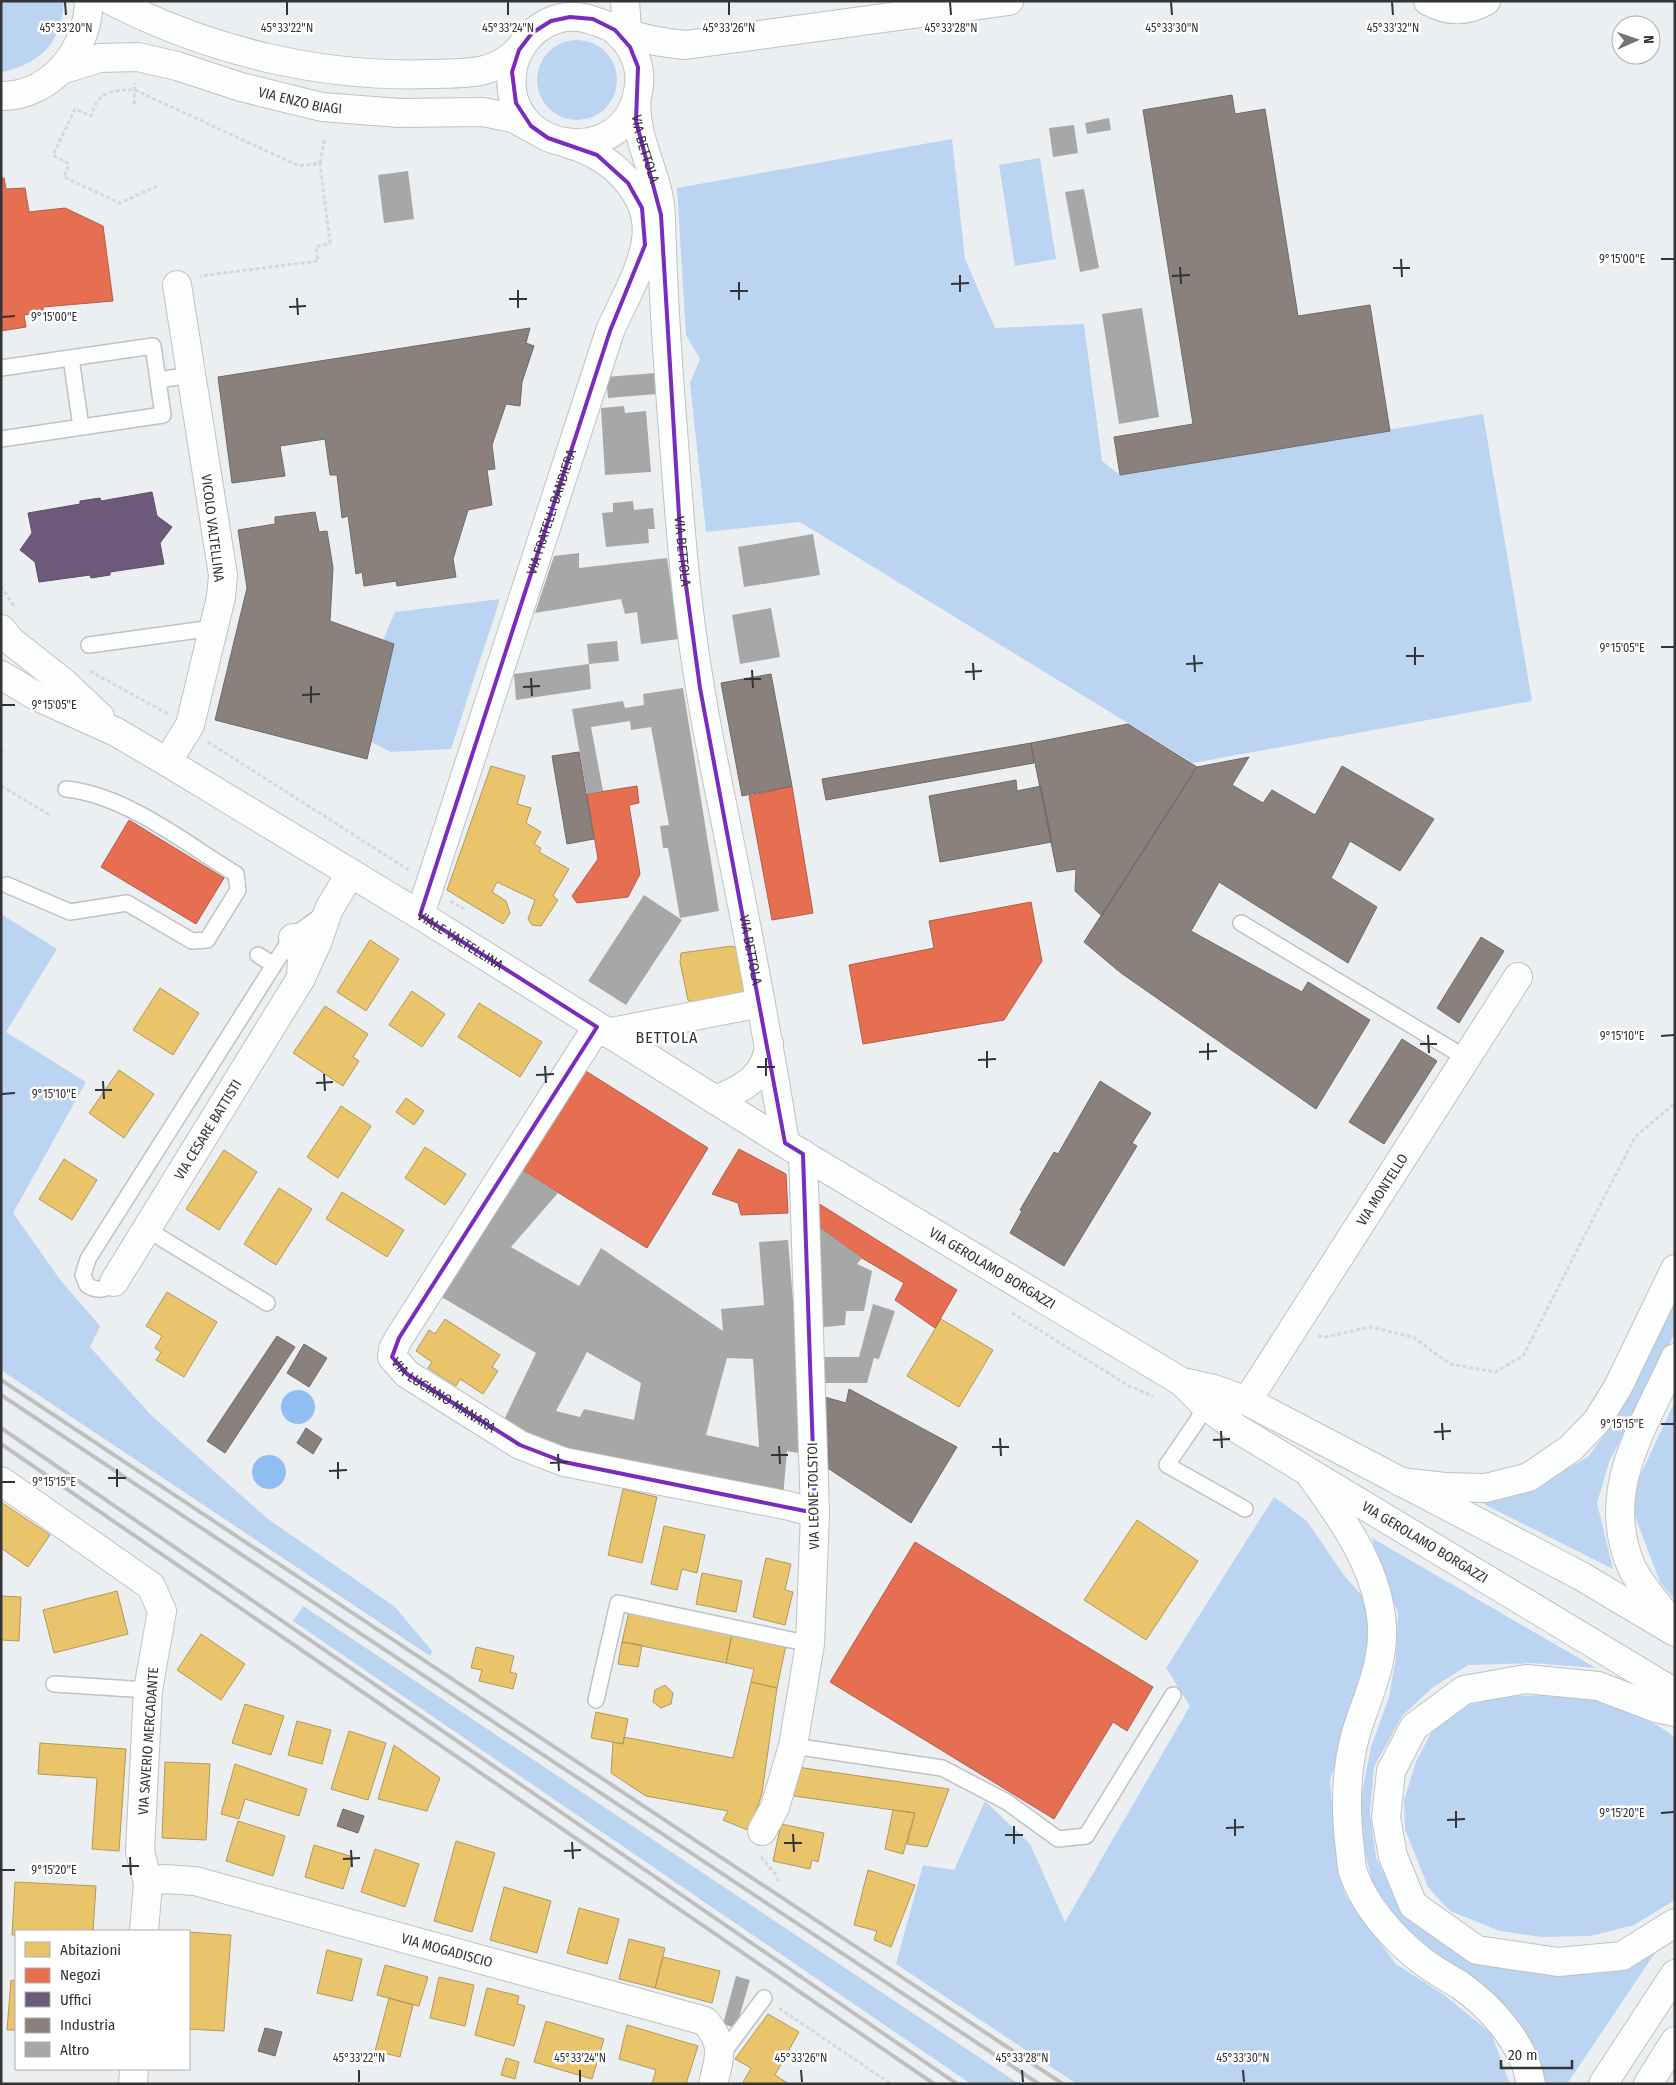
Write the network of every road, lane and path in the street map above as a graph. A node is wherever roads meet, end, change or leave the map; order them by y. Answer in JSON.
{"nodes":[{"id":1,"x":88,"y":1,"type":"edge"},
{"id":2,"x":112,"y":1,"type":"edge"},
{"id":3,"x":624,"y":1,"type":"edge"},
{"id":4,"x":1009,"y":1,"type":"edge"},
{"id":5,"x":1428,"y":1,"type":"edge"},
{"id":6,"x":1486,"y":1,"type":"edge"},
{"id":7,"x":617,"y":26,"type":"edge"},
{"id":8,"x":685,"y":45,"type":"junction"},
{"id":9,"x":521,"y":47,"type":"junction"},
{"id":10,"x":64,"y":69,"type":"junction"},
{"id":11,"x":136,"y":75,"type":"dead end"},
{"id":12,"x":135,"y":90,"type":"junction"},
{"id":13,"x":1,"y":96,"type":"edge"},
{"id":14,"x":637,"y":96,"type":"junction"},
{"id":15,"x":134,"y":104,"type":"dead end"},
{"id":16,"x":538,"y":132,"type":"junction"},
{"id":17,"x":325,"y":137,"type":"dead end"},
{"id":18,"x":568,"y":144,"type":"junction"},
{"id":19,"x":320,"y":163,"type":"junction"},
{"id":20,"x":157,"y":186,"type":"dead end"},
{"id":21,"x":177,"y":285,"type":"joint"},
{"id":22,"x":70,"y":358,"type":"junction"},
{"id":23,"x":1,"y":368,"type":"edge"},
{"id":24,"x":191,"y":375,"type":"junction"},
{"id":25,"x":158,"y":380,"type":"junction"},
{"id":26,"x":81,"y":427,"type":"junction"},
{"id":27,"x":1,"y":439,"type":"edge"},
{"id":28,"x":213,"y":628,"type":"junction"},
{"id":29,"x":1,"y":629,"type":"edge"},
{"id":30,"x":89,"y":646,"type":"dead end"},
{"id":31,"x":1,"y":675,"type":"edge"},
{"id":32,"x":116,"y":732,"type":"junction"},
{"id":33,"x":168,"y":762,"type":"junction"},
{"id":34,"x":1,"y":786,"type":"edge"},
{"id":35,"x":66,"y":789,"type":"dead end"},
{"id":36,"x":50,"y":815,"type":"dead end"},
{"id":37,"x":350,"y":874,"type":"junction"},
{"id":38,"x":6,"y":885,"type":"dead end"},
{"id":39,"x":329,"y":909,"type":"junction"},
{"id":40,"x":420,"y":915,"type":"junction"},
{"id":41,"x":1241,"y":923,"type":"dead end"},
{"id":42,"x":293,"y":938,"type":"junction"},
{"id":43,"x":258,"y":955,"type":"dead end"},
{"id":44,"x":274,"y":965,"type":"junction"},
{"id":45,"x":1518,"y":977,"type":"dead end"},
{"id":46,"x":301,"y":978,"type":"junction"},
{"id":47,"x":761,"y":1003,"type":"junction"},
{"id":48,"x":602,"y":1030,"type":"junction"},
{"id":49,"x":769,"y":1044,"type":"junction"},
{"id":50,"x":1466,"y":1058,"type":"junction"},
{"id":51,"x":715,"y":1100,"type":"junction"},
{"id":52,"x":1675,"y":1103,"type":"edge"},
{"id":53,"x":794,"y":1148,"type":"junction"},
{"id":54,"x":148,"y":1230,"type":"junction"},
{"id":55,"x":1675,"y":1269,"type":"edge"},
{"id":56,"x":114,"y":1282,"type":"joint"},
{"id":57,"x":267,"y":1303,"type":"dead end"},
{"id":58,"x":1293,"y":1329,"type":"junction"},
{"id":59,"x":1675,"y":1358,"type":"edge"},
{"id":60,"x":1210,"y":1397,"type":"junction"},
{"id":61,"x":1247,"y":1401,"type":"junction"},
{"id":62,"x":1309,"y":1473,"type":"junction"},
{"id":63,"x":1,"y":1481,"type":"edge"},
{"id":64,"x":1400,"y":1482,"type":"junction"},
{"id":65,"x":1245,"y":1509,"type":"dead end"},
{"id":66,"x":815,"y":1513,"type":"junction"},
{"id":67,"x":1675,"y":1626,"type":"edge"},
{"id":68,"x":1675,"y":1632,"type":"edge"},
{"id":69,"x":810,"y":1644,"type":"junction"},
{"id":70,"x":54,"y":1684,"type":"dead end"},
{"id":71,"x":148,"y":1690,"type":"junction"},
{"id":72,"x":1675,"y":1693,"type":"edge"},
{"id":73,"x":1173,"y":1695,"type":"dead end"},
{"id":74,"x":596,"y":1700,"type":"dead end"},
{"id":75,"x":1675,"y":1712,"type":"edge"},
{"id":76,"x":793,"y":1746,"type":"junction"},
{"id":77,"x":762,"y":1831,"type":"dead end"},
{"id":78,"x":148,"y":1883,"type":"junction"},
{"id":79,"x":1675,"y":1923,"type":"edge"},
{"id":80,"x":144,"y":1930,"type":"edge"},
{"id":81,"x":1675,"y":1974,"type":"edge"},
{"id":82,"x":764,"y":1998,"type":"joint"},
{"id":83,"x":1675,"y":2041,"type":"edge"},
{"id":84,"x":719,"y":2058,"type":"junction"},
{"id":85,"x":134,"y":2070,"type":"edge"},
{"id":86,"x":133,"y":2084,"type":"edge"},
{"id":87,"x":713,"y":2084,"type":"edge"},
{"id":88,"x":890,"y":2084,"type":"edge"},
{"id":89,"x":1531,"y":2084,"type":"edge"},
{"id":90,"x":1604,"y":2084,"type":"edge"},
{"id":91,"x":1648,"y":2084,"type":"edge"}],
"edges":[{"from":1,"to":10,"type":"main road"},
{"from":2,"to":9,"type":"main road"},
{"from":3,"to":7,"type":"main road"},
{"from":4,"to":8,"type":"main road"},
{"from":5,"to":6,"type":"main road"},
{"from":7,"to":8,"type":"main road"},
{"from":7,"to":9,"type":"main road"},
{"from":7,"to":14,"type":"main road"},
{"from":8,"to":14,"type":"main road"},
{"from":9,"to":16,"type":"main road"},
{"from":10,"to":13,"type":"main road"},
{"from":10,"to":16,"type":"main road","name":"VIA ENZO BIAGI"},
{"from":11,"to":12,"type":"path"},
{"from":12,"to":15,"type":"path"},
{"from":12,"to":19,"type":"path"},
{"from":12,"to":20,"type":"path"},
{"from":14,"to":18,"type":"main road"},
{"from":14,"to":47,"type":"main road","name":"VIA BETTOLA"},
{"from":16,"to":18,"type":"main road"},
{"from":17,"to":19,"type":"path"},
{"from":18,"to":40,"type":"main road","name":"VIA FRATELLI BANDIERA"},
{"from":19,"to":21,"type":"path"},
{"from":21,"to":24,"type":"main road","name":"VICOLO VALTELLINA"},
{"from":22,"to":23,"type":"lane"},
{"from":22,"to":25,"type":"lane"},
{"from":22,"to":26,"type":"lane"},
{"from":24,"to":25,"type":"lane"},
{"from":24,"to":28,"type":"main road","name":"VICOLO VALTELLINA"},
{"from":25,"to":26,"type":"lane"},
{"from":26,"to":27,"type":"lane"},
{"from":28,"to":30,"type":"lane"},
{"from":28,"to":33,"type":"main road","name":"VICOLO VALTELLINA"},
{"from":29,"to":32,"type":"main road","name":"VIALE VALTELLINA"},
{"from":31,"to":32,"type":"main road","name":"VIALE VALTELLINA"},
{"from":32,"to":33,"type":"main road","name":"VIALE VALTELLINA"},
{"from":33,"to":37,"type":"main road","name":"VIALE VALTELLINA"},
{"from":34,"to":36,"type":"path"},
{"from":35,"to":38,"type":"lane"},
{"from":37,"to":39,"type":"main road","name":"VIA CESARE BATTISTI"},
{"from":37,"to":40,"type":"main road","name":"VIALE VALTELLINA"},
{"from":39,"to":42,"type":"lane"},
{"from":39,"to":46,"type":"main road","name":"VIA CESARE BATTISTI"},
{"from":40,"to":48,"type":"main road","name":"VIALE VALTELLINA"},
{"from":41,"to":50,"type":"lane"},
{"from":42,"to":44,"type":"lane"},
{"from":42,"to":46,"type":"main road"},
{"from":43,"to":44,"type":"lane"},
{"from":44,"to":56,"type":"lane"},
{"from":45,"to":50,"type":"main road","name":"VIA MONTELLO"},
{"from":46,"to":54,"type":"main road","name":"VIA CESARE BATTISTI"},
{"from":47,"to":48,"type":"main road","name":"VIA BETTOLA"},
{"from":47,"to":49,"type":"main road","name":"VIA BETTOLA"},
{"from":48,"to":51,"type":"main road","name":"VIALE VALTELLINA"},
{"from":48,"to":66,"type":"main road","name":"VIA LUCIANO MANARA"},
{"from":49,"to":51,"type":"main road","name":"VIA BETTOLA"},
{"from":49,"to":53,"type":"main road","name":"VIA BETTOLA"},
{"from":50,"to":58,"type":"main road","name":"VIA MONTELLO"},
{"from":51,"to":53,"type":"main road","name":"VIALE VALTELLINA"},
{"from":52,"to":58,"type":"path"},
{"from":53,"to":60,"type":"main road","name":"VIA GEROLAMO BORGAZZI"},
{"from":53,"to":66,"type":"main road","name":"VIA LEONE TOLSTOI"},
{"from":54,"to":56,"type":"main road","name":"VIA CESARE BATTISTI"},
{"from":54,"to":57,"type":"lane"},
{"from":55,"to":64,"type":"main road"},
{"from":58,"to":61,"type":"main road","name":"VIA MONTELLO"},
{"from":59,"to":67,"type":"main road"},
{"from":60,"to":61,"type":"main road","name":"VIA GEROLAMO BORGAZZI"},
{"from":60,"to":62,"type":"main road","name":"VIA GEROLAMO BORGAZZI"},
{"from":60,"to":65,"type":"lane"},
{"from":61,"to":64,"type":"main road","name":"VIA GEROLAMO BORGAZZI"},
{"from":62,"to":72,"type":"main road","name":"VIA GEROLAMO BORGAZZI"},
{"from":62,"to":89,"type":"main road"},
{"from":63,"to":71,"type":"main road","name":"VIA SAVERIO MERCADANTE"},
{"from":64,"to":68,"type":"main road","name":"VIA GEROLAMO BORGAZZI"},
{"from":66,"to":69,"type":"main road","name":"VIA LEONE TOLSTOI"},
{"from":69,"to":74,"type":"lane"},
{"from":69,"to":76,"type":"main road","name":"VIA LEONE TOLSTOI"},
{"from":70,"to":71,"type":"lane"},
{"from":71,"to":78,"type":"main road","name":"VIA SAVERIO MERCADANTE"},
{"from":73,"to":76,"type":"lane"},
{"from":75,"to":79,"type":"main road"},
{"from":76,"to":77,"type":"main road","name":"VIA LEONE TOLSTOI"},
{"from":78,"to":80,"type":"main road","name":"VIA SAVERIO MERCADANTE"},
{"from":78,"to":84,"type":"main road","name":"VIA MOGADISCIO"},
{"from":81,"to":90,"type":"main road"},
{"from":82,"to":84,"type":"lane"},
{"from":82,"to":88,"type":"path"},
{"from":83,"to":91,"type":"main road"},
{"from":84,"to":87,"type":"main road"},
{"from":85,"to":86,"type":"main road"}]}
